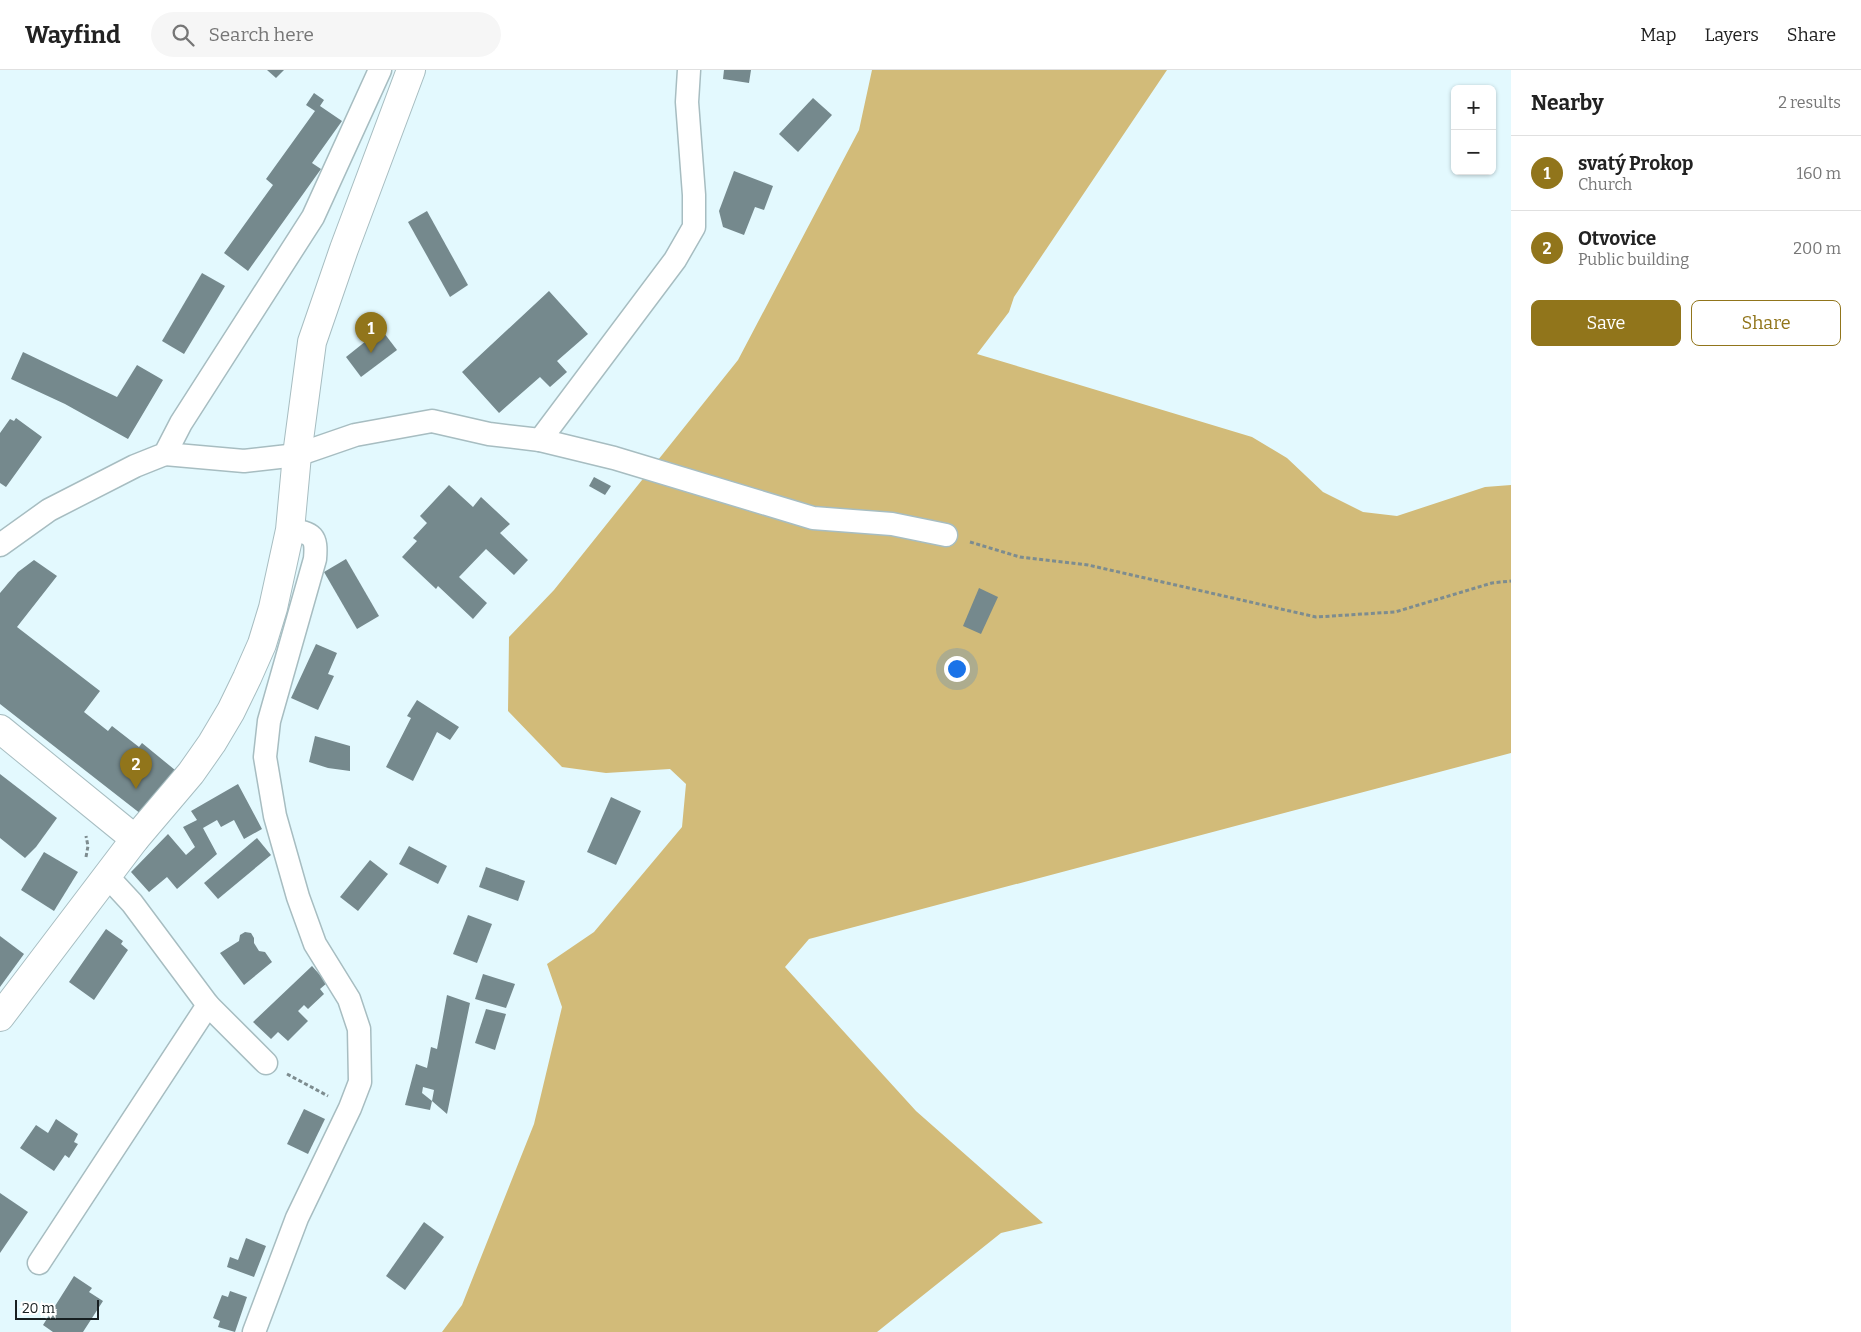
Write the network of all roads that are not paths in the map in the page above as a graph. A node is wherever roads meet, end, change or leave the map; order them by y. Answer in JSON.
{"nodes":[{"id":1,"x":380,"y":70,"type":"edge"},
{"id":2,"x":411,"y":70,"type":"edge"},
{"id":3,"x":689,"y":70,"type":"edge"},
{"id":4,"x":540,"y":440,"type":"junction"},
{"id":5,"x":165,"y":454,"type":"junction"},
{"id":6,"x":297,"y":455,"type":"junction"},
{"id":7,"x":290,"y":530,"type":"junction"},
{"id":8,"x":946,"y":536,"type":"road end"},
{"id":9,"x":0,"y":545,"type":"edge"},
{"id":10,"x":0,"y":729,"type":"edge"},
{"id":11,"x":135,"y":839,"type":"junction"},
{"id":12,"x":107,"y":876,"type":"junction"},
{"id":13,"x":208,"y":1005,"type":"junction"},
{"id":14,"x":0,"y":1017,"type":"edge"},
{"id":15,"x":266,"y":1063,"type":"road end"},
{"id":16,"x":40,"y":1263,"type":"dead end"},
{"id":17,"x":254,"y":1332,"type":"edge"}],
"edges":[{"from":1,"to":5,"type":"street"},
{"from":2,"to":6,"type":"main road"},
{"from":3,"to":4,"type":"street"},
{"from":4,"to":6,"type":"street"},
{"from":4,"to":8,"type":"street"},
{"from":5,"to":6,"type":"street"},
{"from":5,"to":9,"type":"street"},
{"from":6,"to":7,"type":"main road"},
{"from":7,"to":11,"type":"main road"},
{"from":7,"to":17,"type":"street"},
{"from":10,"to":11,"type":"main road"},
{"from":11,"to":12,"type":"main road"},
{"from":12,"to":13,"type":"street"},
{"from":12,"to":14,"type":"main road"},
{"from":13,"to":15,"type":"street"},
{"from":13,"to":16,"type":"street"}]}
